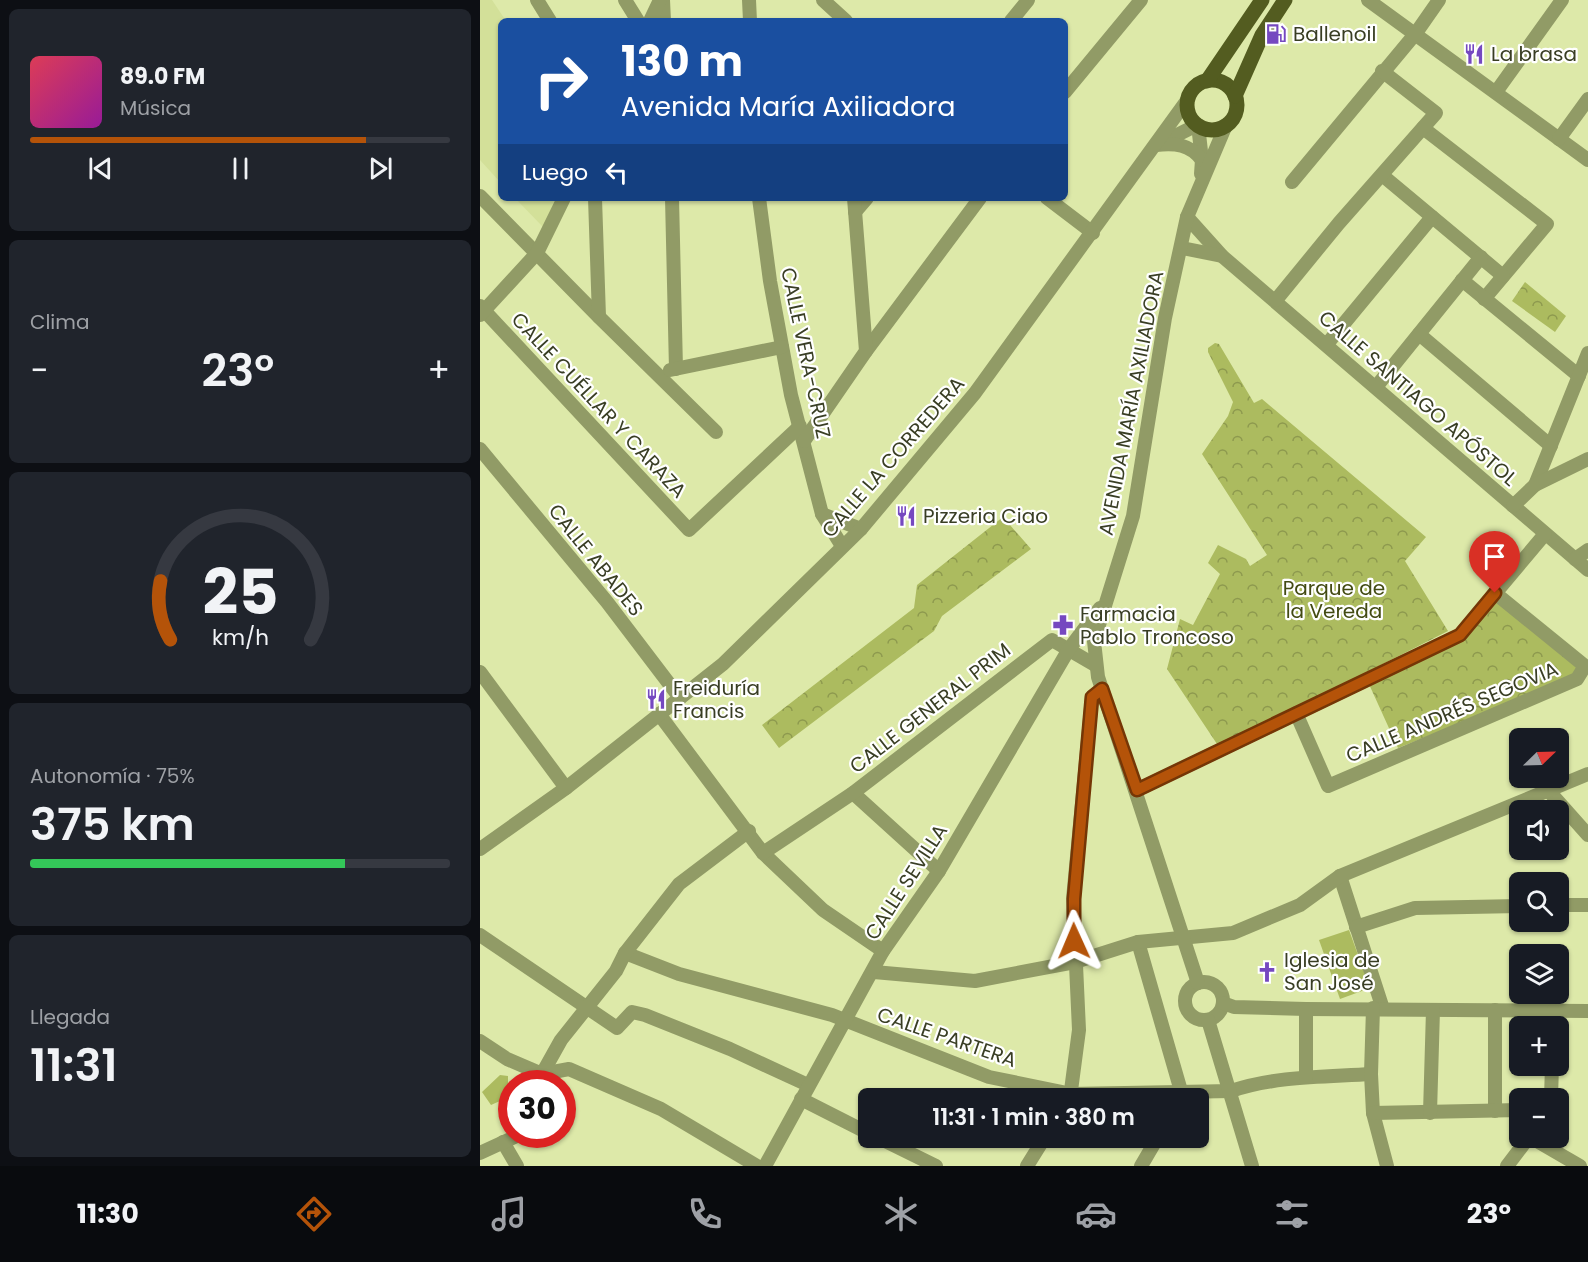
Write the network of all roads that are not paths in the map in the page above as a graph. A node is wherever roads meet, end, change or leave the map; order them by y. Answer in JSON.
{"nodes":[{"id":1,"x":537,"y":0,"type":"edge"},
{"id":2,"x":625,"y":0,"type":"edge"},
{"id":3,"x":662,"y":0,"type":"edge"},
{"id":4,"x":749,"y":0,"type":"edge"},
{"id":5,"x":823,"y":0,"type":"edge"},
{"id":6,"x":1028,"y":0,"type":"edge"},
{"id":7,"x":1141,"y":0,"type":"edge"},
{"id":8,"x":1263,"y":0,"type":"edge"},
{"id":9,"x":1285,"y":0,"type":"edge"},
{"id":10,"x":1368,"y":0,"type":"edge"},
{"id":11,"x":1439,"y":0,"type":"edge"},
{"id":12,"x":1562,"y":0,"type":"edge"},
{"id":13,"x":548,"y":18,"type":"edge"},
{"id":14,"x":636,"y":18,"type":"edge"},
{"id":15,"x":652,"y":18,"type":"edge"},
{"id":16,"x":664,"y":18,"type":"edge"},
{"id":17,"x":750,"y":18,"type":"edge"},
{"id":18,"x":843,"y":18,"type":"edge"},
{"id":19,"x":1013,"y":18,"type":"edge"},
{"id":20,"x":1416,"y":33,"type":"junction"},
{"id":21,"x":1382,"y":71,"type":"junction"},
{"id":22,"x":1207,"y":81,"type":"junction"},
{"id":23,"x":1068,"y":88,"type":"edge"},
{"id":24,"x":1496,"y":92,"type":"junction"},
{"id":25,"x":1234,"y":96,"type":"junction"},
{"id":26,"x":1188,"y":99,"type":"junction"},
{"id":27,"x":1588,"y":99,"type":"edge"},
{"id":28,"x":1197,"y":125,"type":"junction"},
{"id":29,"x":1226,"y":125,"type":"junction"},
{"id":30,"x":1423,"y":128,"type":"junction"},
{"id":31,"x":1559,"y":139,"type":"junction"},
{"id":32,"x":1156,"y":145,"type":"junction"},
{"id":33,"x":1202,"y":160,"type":"junction"},
{"id":34,"x":1588,"y":160,"type":"edge"},
{"id":35,"x":1382,"y":175,"type":"junction"},
{"id":36,"x":1292,"y":182,"type":"dead end"},
{"id":37,"x":1200,"y":185,"type":"junction"},
{"id":38,"x":480,"y":196,"type":"edge"},
{"id":39,"x":563,"y":201,"type":"edge"},
{"id":40,"x":595,"y":201,"type":"edge"},
{"id":41,"x":672,"y":201,"type":"edge"},
{"id":42,"x":759,"y":201,"type":"edge"},
{"id":43,"x":854,"y":201,"type":"edge"},
{"id":44,"x":864,"y":201,"type":"edge"},
{"id":45,"x":978,"y":201,"type":"edge"},
{"id":46,"x":1051,"y":201,"type":"edge"},
{"id":47,"x":855,"y":212,"type":"junction"},
{"id":48,"x":1187,"y":217,"type":"junction"},
{"id":49,"x":1432,"y":217,"type":"junction"},
{"id":50,"x":1093,"y":233,"type":"junction"},
{"id":51,"x":1182,"y":248,"type":"junction"},
{"id":52,"x":537,"y":253,"type":"junction"},
{"id":53,"x":1222,"y":256,"type":"junction"},
{"id":54,"x":1481,"y":257,"type":"junction"},
{"id":55,"x":1503,"y":276,"type":"junction"},
{"id":56,"x":1462,"y":280,"type":"junction"},
{"id":57,"x":1484,"y":299,"type":"junction"},
{"id":58,"x":1276,"y":300,"type":"junction"},
{"id":59,"x":481,"y":310,"type":"edge"},
{"id":60,"x":599,"y":317,"type":"junction"},
{"id":61,"x":1419,"y":334,"type":"junction"},
{"id":62,"x":1327,"y":344,"type":"junction"},
{"id":63,"x":782,"y":347,"type":"junction"},
{"id":64,"x":866,"y":351,"type":"junction"},
{"id":65,"x":1588,"y":353,"type":"edge"},
{"id":66,"x":676,"y":369,"type":"junction"},
{"id":67,"x":659,"y":374,"type":"junction"},
{"id":68,"x":1579,"y":376,"type":"junction"},
{"id":69,"x":1376,"y":387,"type":"junction"},
{"id":70,"x":800,"y":426,"type":"junction"},
{"id":71,"x":716,"y":432,"type":"dead end"},
{"id":72,"x":804,"y":441,"type":"junction"},
{"id":73,"x":1551,"y":446,"type":"junction"},
{"id":74,"x":480,"y":449,"type":"edge"},
{"id":75,"x":1588,"y":459,"type":"edge"},
{"id":76,"x":1535,"y":485,"type":"junction"},
{"id":77,"x":1513,"y":506,"type":"junction"},
{"id":78,"x":822,"y":514,"type":"junction"},
{"id":79,"x":1545,"y":534,"type":"junction"},
{"id":80,"x":851,"y":537,"type":"junction"},
{"id":81,"x":1588,"y":550,"type":"edge"},
{"id":82,"x":1575,"y":559,"type":"junction"},
{"id":83,"x":1588,"y":570,"type":"edge"},
{"id":84,"x":1495,"y":593,"type":"junction"},
{"id":85,"x":1107,"y":599,"type":"junction"},
{"id":86,"x":1069,"y":649,"type":"junction"},
{"id":87,"x":1095,"y":665,"type":"junction"},
{"id":88,"x":480,"y":672,"type":"edge"},
{"id":89,"x":1102,"y":689,"type":"junction"},
{"id":90,"x":680,"y":698,"type":"junction"},
{"id":91,"x":1296,"y":713,"type":"junction"},
{"id":92,"x":659,"y":714,"type":"junction"},
{"id":93,"x":1588,"y":774,"type":"edge"},
{"id":94,"x":566,"y":788,"type":"junction"},
{"id":95,"x":1547,"y":789,"type":"junction"},
{"id":96,"x":1137,"y":790,"type":"junction"},
{"id":97,"x":853,"y":793,"type":"junction"},
{"id":98,"x":749,"y":831,"type":"junction"},
{"id":99,"x":1588,"y":836,"type":"edge"},
{"id":100,"x":480,"y":849,"type":"edge"},
{"id":101,"x":763,"y":853,"type":"junction"},
{"id":102,"x":939,"y":871,"type":"junction"},
{"id":103,"x":1340,"y":876,"type":"junction"},
{"id":104,"x":1569,"y":905,"type":"edge"},
{"id":105,"x":1588,"y":905,"type":"edge"},
{"id":106,"x":1509,"y":906,"type":"edge"},
{"id":107,"x":1356,"y":927,"type":"junction"},
{"id":108,"x":480,"y":935,"type":"edge"},
{"id":109,"x":1184,"y":938,"type":"junction"},
{"id":110,"x":1138,"y":942,"type":"junction"},
{"id":111,"x":883,"y":951,"type":"junction"},
{"id":112,"x":625,"y":953,"type":"junction"},
{"id":113,"x":1075,"y":962,"type":"junction"},
{"id":114,"x":874,"y":972,"type":"junction"},
{"id":115,"x":1198,"y":984,"type":"junction"},
{"id":116,"x":1223,"y":1003,"type":"junction"},
{"id":117,"x":588,"y":1006,"type":"junction"},
{"id":118,"x":1378,"y":1008,"type":"junction"},
{"id":119,"x":1306,"y":1009,"type":"junction"},
{"id":120,"x":1495,"y":1010,"type":"junction"},
{"id":121,"x":1433,"y":1011,"type":"junction"},
{"id":122,"x":1553,"y":1011,"type":"junction"},
{"id":123,"x":1588,"y":1011,"type":"edge"},
{"id":124,"x":1553,"y":1016,"type":"edge"},
{"id":125,"x":838,"y":1018,"type":"junction"},
{"id":126,"x":1208,"y":1020,"type":"junction"},
{"id":127,"x":480,"y":1041,"type":"edge"},
{"id":128,"x":527,"y":1070,"type":"edge"},
{"id":129,"x":546,"y":1070,"type":"edge"},
{"id":130,"x":576,"y":1072,"type":"edge"},
{"id":131,"x":1371,"y":1074,"type":"junction"},
{"id":132,"x":1306,"y":1077,"type":"junction"},
{"id":133,"x":808,"y":1085,"type":"junction"},
{"id":134,"x":1036,"y":1088,"type":"edge"},
{"id":135,"x":1072,"y":1088,"type":"edge"},
{"id":136,"x":1177,"y":1088,"type":"edge"},
{"id":137,"x":1230,"y":1091,"type":"junction"},
{"id":138,"x":1209,"y":1093,"type":"edge"},
{"id":139,"x":801,"y":1099,"type":"junction"},
{"id":140,"x":1509,"y":1111,"type":"edge"},
{"id":141,"x":1495,"y":1112,"type":"junction"},
{"id":142,"x":1373,"y":1113,"type":"junction"},
{"id":143,"x":1430,"y":1113,"type":"junction"},
{"id":144,"x":858,"y":1127,"type":"edge"},
{"id":145,"x":498,"y":1144,"type":"edge"},
{"id":146,"x":507,"y":1148,"type":"edge"},
{"id":147,"x":899,"y":1148,"type":"edge"},
{"id":148,"x":1038,"y":1148,"type":"edge"},
{"id":149,"x":1152,"y":1148,"type":"edge"},
{"id":150,"x":1521,"y":1148,"type":"edge"},
{"id":151,"x":1549,"y":1148,"type":"edge"},
{"id":152,"x":480,"y":1152,"type":"edge"},
{"id":153,"x":1249,"y":1164,"type":"edge"},
{"id":154,"x":518,"y":1166,"type":"edge"},
{"id":155,"x":757,"y":1166,"type":"edge"},
{"id":156,"x":765,"y":1166,"type":"edge"},
{"id":157,"x":936,"y":1166,"type":"edge"},
{"id":158,"x":1027,"y":1166,"type":"edge"},
{"id":159,"x":1141,"y":1166,"type":"edge"},
{"id":160,"x":1387,"y":1166,"type":"edge"},
{"id":161,"x":1507,"y":1166,"type":"edge"},
{"id":162,"x":1580,"y":1166,"type":"edge"}],
"edges":[{"from":1,"to":13,"type":"street"},
{"from":2,"to":14,"type":"street"},
{"from":3,"to":15,"type":"street"},
{"from":3,"to":16,"type":"street"},
{"from":4,"to":17,"type":"street"},
{"from":5,"to":18,"type":"street"},
{"from":6,"to":19,"type":"street"},
{"from":7,"to":23,"type":"street"},
{"from":8,"to":22,"type":"main road"},
{"from":9,"to":25,"type":"main road"},
{"from":10,"to":20,"type":"street"},
{"from":11,"to":20,"type":"street"},
{"from":12,"to":24,"type":"street"},
{"from":20,"to":21,"type":"street"},
{"from":20,"to":24,"type":"street"},
{"from":21,"to":30,"type":"street"},
{"from":21,"to":36,"type":"street"},
{"from":22,"to":25,"type":"main road"},
{"from":22,"to":26,"type":"main road"},
{"from":24,"to":31,"type":"street"},
{"from":25,"to":29,"type":"main road"},
{"from":26,"to":28,"type":"main road"},
{"from":26,"to":32,"type":"street","name":"CALLE LA CORREDERA"},
{"from":27,"to":31,"type":"street"},
{"from":28,"to":29,"type":"main road"},
{"from":28,"to":32,"type":"street"},
{"from":28,"to":33,"type":"street"},
{"from":29,"to":37,"type":"street","name":"AVENIDA MARÍA AXILIADORA"},
{"from":30,"to":35,"type":"street"},
{"from":30,"to":55,"type":"street"},
{"from":31,"to":34,"type":"street"},
{"from":32,"to":33,"type":"street"},
{"from":32,"to":50,"type":"street","name":"CALLE LA CORREDERA"},
{"from":33,"to":37,"type":"street"},
{"from":35,"to":49,"type":"street"},
{"from":35,"to":58,"type":"street"},
{"from":37,"to":48,"type":"street","name":"AVENIDA MARÍA AXILIADORA"},
{"from":38,"to":52,"type":"street"},
{"from":39,"to":52,"type":"street"},
{"from":40,"to":60,"type":"street"},
{"from":41,"to":66,"type":"street"},
{"from":42,"to":63,"type":"street","name":"CALLE VERA-CRUZ"},
{"from":43,"to":47,"type":"street"},
{"from":44,"to":47,"type":"street"},
{"from":45,"to":64,"type":"street"},
{"from":46,"to":50,"type":"street"},
{"from":47,"to":64,"type":"street"},
{"from":48,"to":51,"type":"street","name":"AVENIDA MARÍA AXILIADORA"},
{"from":48,"to":53,"type":"street","name":"CALLE SANTIAGO APÓSTOL"},
{"from":49,"to":54,"type":"street"},
{"from":49,"to":62,"type":"street"},
{"from":50,"to":80,"type":"street","name":"CALLE LA CORREDERA"},
{"from":51,"to":53,"type":"street","name":"CALLE SANTIAGO APÓSTOL"},
{"from":51,"to":85,"type":"street","name":"AVENIDA MARÍA AXILIADORA"},
{"from":52,"to":59,"type":"street"},
{"from":52,"to":60,"type":"street"},
{"from":53,"to":58,"type":"street","name":"CALLE SANTIAGO APÓSTOL"},
{"from":54,"to":55,"type":"street"},
{"from":54,"to":56,"type":"street"},
{"from":55,"to":57,"type":"street"},
{"from":56,"to":57,"type":"street"},
{"from":56,"to":61,"type":"street"},
{"from":57,"to":68,"type":"street"},
{"from":58,"to":62,"type":"street","name":"CALLE SANTIAGO APÓSTOL"},
{"from":59,"to":70,"type":"street","name":"CALLE CUÉLLAR Y CARAZA"},
{"from":60,"to":67,"type":"street"},
{"from":61,"to":69,"type":"street"},
{"from":61,"to":73,"type":"street"},
{"from":62,"to":69,"type":"street","name":"CALLE SANTIAGO APÓSTOL"},
{"from":63,"to":66,"type":"street"},
{"from":63,"to":70,"type":"street","name":"CALLE VERA-CRUZ"},
{"from":64,"to":72,"type":"street"},
{"from":65,"to":68,"type":"street"},
{"from":66,"to":67,"type":"street"},
{"from":67,"to":71,"type":"street"},
{"from":68,"to":73,"type":"street"},
{"from":69,"to":77,"type":"street","name":"CALLE SANTIAGO APÓSTOL"},
{"from":70,"to":72,"type":"street","name":"CALLE VERA-CRUZ"},
{"from":72,"to":78,"type":"street","name":"CALLE VERA-CRUZ"},
{"from":73,"to":76,"type":"street"},
{"from":74,"to":90,"type":"street","name":"CALLE ABADES"},
{"from":75,"to":76,"type":"street"},
{"from":76,"to":77,"type":"street"},
{"from":77,"to":79,"type":"street","name":"CALLE SANTIAGO APÓSTOL"},
{"from":78,"to":80,"type":"street","name":"CALLE VERA-CRUZ"},
{"from":78,"to":80,"type":"street"},
{"from":79,"to":82,"type":"street","name":"CALLE SANTIAGO APÓSTOL"},
{"from":79,"to":84,"type":"street"},
{"from":80,"to":90,"type":"street","name":"CALLE LA CORREDERA"},
{"from":81,"to":82,"type":"street"},
{"from":82,"to":83,"type":"street","name":"CALLE SANTIAGO APÓSTOL"},
{"from":84,"to":91,"type":"street"},
{"from":84,"to":91,"type":"street","name":"CALLE ANDRÉS SEGOVIA"},
{"from":85,"to":86,"type":"street"},
{"from":85,"to":87,"type":"street","name":"AVENIDA MARÍA AXILIADORA"},
{"from":86,"to":87,"type":"street"},
{"from":86,"to":97,"type":"street","name":"CALLE GENERAL PRIM"},
{"from":86,"to":102,"type":"street","name":"CALLE SEVILLA"},
{"from":87,"to":89,"type":"street","name":"AVENIDA MARÍA AXILIADORA"},
{"from":88,"to":94,"type":"street"},
{"from":89,"to":96,"type":"street","name":"AVENIDA MARÍA AXILIADORA"},
{"from":89,"to":113,"type":"street"},
{"from":90,"to":92,"type":"street","name":"CALLE LA CORREDERA"},
{"from":91,"to":96,"type":"street"},
{"from":92,"to":94,"type":"street","name":"CALLE LA CORREDERA"},
{"from":92,"to":98,"type":"street"},
{"from":93,"to":95,"type":"street"},
{"from":94,"to":100,"type":"street","name":"CALLE LA CORREDERA"},
{"from":95,"to":99,"type":"street"},
{"from":95,"to":103,"type":"street"},
{"from":96,"to":109,"type":"street","name":"AVENIDA MARÍA AXILIADORA"},
{"from":97,"to":101,"type":"street","name":"CALLE GENERAL PRIM"},
{"from":97,"to":102,"type":"street"},
{"from":98,"to":101,"type":"street"},
{"from":98,"to":112,"type":"street"},
{"from":101,"to":111,"type":"street"},
{"from":102,"to":111,"type":"street","name":"CALLE SEVILLA"},
{"from":103,"to":107,"type":"street"},
{"from":103,"to":109,"type":"street"},
{"from":104,"to":105,"type":"street"},
{"from":106,"to":107,"type":"street"},
{"from":107,"to":118,"type":"street"},
{"from":108,"to":117,"type":"street"},
{"from":109,"to":110,"type":"street"},
{"from":109,"to":115,"type":"street","name":"AVENIDA MARÍA AXILIADORA"},
{"from":110,"to":113,"type":"street"},
{"from":110,"to":136,"type":"street"},
{"from":111,"to":114,"type":"street","name":"CALLE SEVILLA"},
{"from":112,"to":117,"type":"street"},
{"from":112,"to":125,"type":"street","name":"CALLE PARTERA"},
{"from":113,"to":114,"type":"street"},
{"from":113,"to":135,"type":"street"},
{"from":114,"to":125,"type":"street","name":"CALLE SEVILLA"},
{"from":115,"to":116,"type":"street"},
{"from":115,"to":126,"type":"street"},
{"from":116,"to":119,"type":"street"},
{"from":116,"to":126,"type":"street"},
{"from":117,"to":129,"type":"street"},
{"from":117,"to":133,"type":"street"},
{"from":118,"to":119,"type":"street"},
{"from":118,"to":121,"type":"street"},
{"from":118,"to":131,"type":"street"},
{"from":119,"to":132,"type":"street"},
{"from":120,"to":121,"type":"street"},
{"from":120,"to":122,"type":"street"},
{"from":120,"to":141,"type":"street"},
{"from":121,"to":143,"type":"street"},
{"from":122,"to":123,"type":"street"},
{"from":122,"to":124,"type":"street"},
{"from":125,"to":133,"type":"street","name":"CALLE SEVILLA"},
{"from":125,"to":134,"type":"street","name":"CALLE PARTERA"},
{"from":126,"to":137,"type":"street"},
{"from":127,"to":128,"type":"street"},
{"from":130,"to":155,"type":"street"},
{"from":131,"to":132,"type":"street","name":"CALLE PARTERA"},
{"from":131,"to":142,"type":"street"},
{"from":132,"to":137,"type":"street","name":"CALLE PARTERA"},
{"from":133,"to":139,"type":"street","name":"CALLE SEVILLA"},
{"from":137,"to":138,"type":"street","name":"CALLE PARTERA"},
{"from":137,"to":153,"type":"street"},
{"from":139,"to":144,"type":"street"},
{"from":139,"to":156,"type":"street","name":"CALLE SEVILLA"},
{"from":140,"to":141,"type":"street"},
{"from":141,"to":143,"type":"street"},
{"from":142,"to":143,"type":"street"},
{"from":142,"to":160,"type":"street"},
{"from":145,"to":152,"type":"street"},
{"from":146,"to":154,"type":"street"},
{"from":147,"to":157,"type":"street"},
{"from":148,"to":158,"type":"street"},
{"from":149,"to":159,"type":"street"},
{"from":150,"to":161,"type":"street"},
{"from":151,"to":162,"type":"street"}]}
